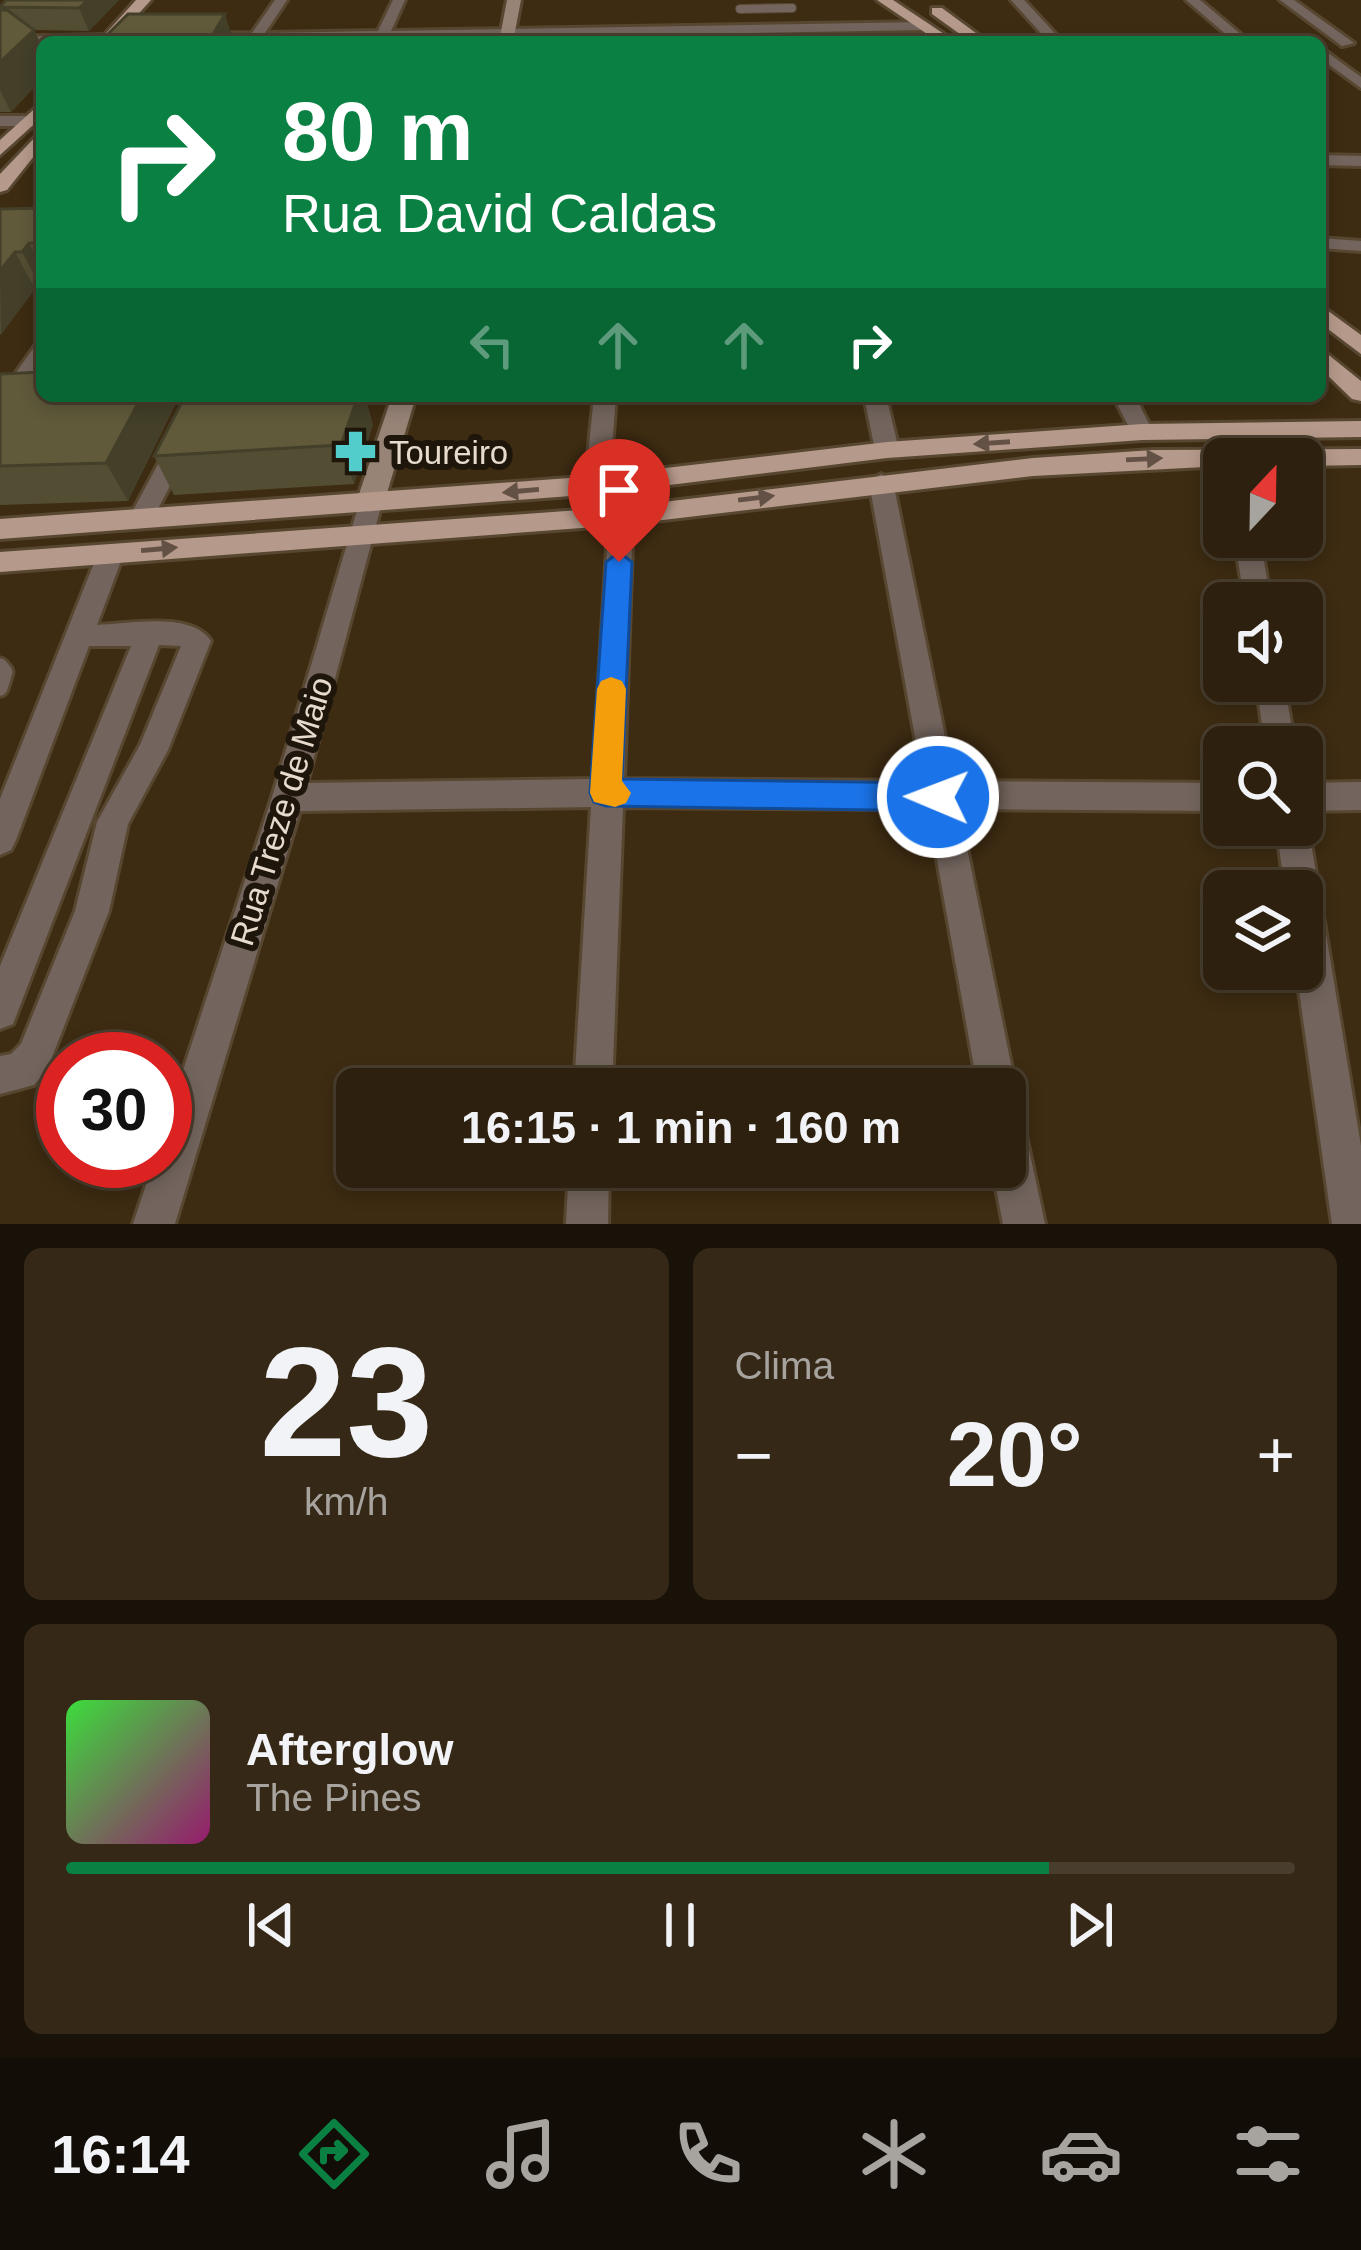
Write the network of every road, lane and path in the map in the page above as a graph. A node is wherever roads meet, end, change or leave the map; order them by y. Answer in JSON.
{"nodes":[{"id":1,"x":144,"y":0,"type":"edge"},
{"id":2,"x":166,"y":0,"type":"edge"},
{"id":3,"x":281,"y":0,"type":"edge"},
{"id":4,"x":399,"y":0,"type":"edge"},
{"id":5,"x":514,"y":0,"type":"edge"},
{"id":6,"x":884,"y":0,"type":"edge"},
{"id":7,"x":918,"y":0,"type":"edge"},
{"id":8,"x":1017,"y":0,"type":"edge"},
{"id":9,"x":1192,"y":0,"type":"edge"},
{"id":10,"x":1286,"y":0,"type":"edge"},
{"id":11,"x":739,"y":4,"type":"edge"},
{"id":12,"x":791,"y":8,"type":"dead end"},
{"id":13,"x":926,"y":26,"type":"junction"},
{"id":14,"x":612,"y":29,"type":"edge"},
{"id":15,"x":110,"y":36,"type":"edge"},
{"id":16,"x":133,"y":36,"type":"edge"},
{"id":17,"x":256,"y":36,"type":"edge"},
{"id":18,"x":382,"y":36,"type":"edge"},
{"id":19,"x":507,"y":36,"type":"edge"},
{"id":20,"x":520,"y":36,"type":"edge"},
{"id":21,"x":750,"y":36,"type":"edge"},
{"id":22,"x":940,"y":36,"type":"edge"},
{"id":23,"x":972,"y":36,"type":"edge"},
{"id":24,"x":1050,"y":36,"type":"edge"},
{"id":25,"x":1236,"y":36,"type":"edge"},
{"id":26,"x":0,"y":40,"type":"edge"},
{"id":27,"x":36,"y":40,"type":"edge"},
{"id":28,"x":1354,"y":43,"type":"edge"},
{"id":29,"x":1326,"y":52,"type":"edge"},
{"id":30,"x":1361,"y":84,"type":"edge"},
{"id":31,"x":0,"y":122,"type":"edge"},
{"id":32,"x":35,"y":128,"type":"edge"},
{"id":33,"x":0,"y":150,"type":"edge"},
{"id":34,"x":1326,"y":160,"type":"edge"},
{"id":35,"x":1361,"y":160,"type":"edge"},
{"id":36,"x":0,"y":186,"type":"edge"},
{"id":37,"x":1326,"y":243,"type":"edge"},
{"id":38,"x":1361,"y":246,"type":"edge"},
{"id":39,"x":1326,"y":317,"type":"edge"},
{"id":40,"x":1361,"y":346,"type":"edge"},
{"id":41,"x":36,"y":358,"type":"edge"},
{"id":42,"x":1326,"y":361,"type":"edge"},
{"id":43,"x":36,"y":392,"type":"edge"},
{"id":44,"x":1361,"y":394,"type":"edge"},
{"id":45,"x":4,"y":398,"type":"edge"},
{"id":46,"x":203,"y":402,"type":"edge"},
{"id":47,"x":402,"y":402,"type":"edge"},
{"id":48,"x":604,"y":402,"type":"edge"},
{"id":49,"x":876,"y":402,"type":"edge"},
{"id":50,"x":1127,"y":402,"type":"edge"},
{"id":51,"x":1361,"y":429,"type":"edge"},
{"id":52,"x":1142,"y":432,"type":"junction"},
{"id":53,"x":887,"y":450,"type":"junction"},
{"id":54,"x":1323,"y":458,"type":"edge"},
{"id":55,"x":1361,"y":458,"type":"edge"},
{"id":56,"x":1203,"y":459,"type":"edge"},
{"id":57,"x":683,"y":476,"type":"junction"},
{"id":58,"x":881,"y":482,"type":"junction"},
{"id":59,"x":597,"y":485,"type":"junction"},
{"id":60,"x":692,"y":506,"type":"junction"},
{"id":61,"x":621,"y":516,"type":"junction"},
{"id":62,"x":142,"y":518,"type":"junction"},
{"id":63,"x":366,"y":518,"type":"junction"},
{"id":64,"x":0,"y":529,"type":"edge"},
{"id":65,"x":111,"y":553,"type":"junction"},
{"id":66,"x":0,"y":562,"type":"edge"},
{"id":67,"x":149,"y":634,"type":"junction"},
{"id":68,"x":79,"y":636,"type":"junction"},
{"id":69,"x":0,"y":666,"type":"edge"},
{"id":70,"x":0,"y":688,"type":"edge"},
{"id":71,"x":606,"y":793,"type":"junction"},
{"id":72,"x":1323,"y":796,"type":"edge"},
{"id":73,"x":1361,"y":796,"type":"edge"},
{"id":74,"x":288,"y":797,"type":"junction"},
{"id":75,"x":938,"y":797,"type":"junction"},
{"id":76,"x":1203,"y":797,"type":"edge"},
{"id":77,"x":0,"y":839,"type":"edge"},
{"id":78,"x":1295,"y":846,"type":"edge"},
{"id":79,"x":0,"y":1011,"type":"edge"},
{"id":80,"x":594,"y":1068,"type":"edge"},
{"id":81,"x":993,"y":1068,"type":"edge"},
{"id":82,"x":0,"y":1075,"type":"edge"},
{"id":83,"x":589,"y":1188,"type":"edge"},
{"id":84,"x":1017,"y":1188,"type":"edge"},
{"id":85,"x":154,"y":1224,"type":"edge"},
{"id":86,"x":587,"y":1224,"type":"edge"},
{"id":87,"x":1024,"y":1224,"type":"edge"},
{"id":88,"x":1353,"y":1224,"type":"edge"}],
"edges":[{"from":1,"to":15,"type":"main road"},
{"from":2,"to":16,"type":"main road"},
{"from":3,"to":17,"type":"street"},
{"from":4,"to":18,"type":"street"},
{"from":5,"to":19,"type":"street"},
{"from":6,"to":13,"type":"main road"},
{"from":7,"to":23,"type":"main road"},
{"from":8,"to":24,"type":"street"},
{"from":9,"to":25,"type":"street"},
{"from":10,"to":28,"type":"street"},
{"from":11,"to":12,"type":"lane"},
{"from":11,"to":21,"type":"street"},
{"from":13,"to":21,"type":"street"},
{"from":13,"to":22,"type":"main road"},
{"from":14,"to":20,"type":"street"},
{"from":14,"to":21,"type":"street"},
{"from":26,"to":27,"type":"street"},
{"from":29,"to":30,"type":"street"},
{"from":31,"to":32,"type":"street"},
{"from":32,"to":33,"type":"main road"},
{"from":32,"to":36,"type":"main road"},
{"from":34,"to":35,"type":"street"},
{"from":37,"to":38,"type":"street"},
{"from":39,"to":40,"type":"main road"},
{"from":41,"to":45,"type":"street"},
{"from":42,"to":44,"type":"main road"},
{"from":43,"to":45,"type":"street"},
{"from":46,"to":62,"type":"street"},
{"from":47,"to":63,"type":"street","name":"Rua Treze de Maio"},
{"from":48,"to":59,"type":"street"},
{"from":49,"to":53,"type":"street"},
{"from":50,"to":52,"type":"street"},
{"from":51,"to":52,"type":"main road"},
{"from":52,"to":53,"type":"main road","one_way":true},
{"from":53,"to":57,"type":"main road"},
{"from":54,"to":55,"type":"main road"},
{"from":58,"to":56,"type":"main road","one_way":true},
{"from":57,"to":59,"type":"main road"},
{"from":57,"to":60,"type":"main road"},
{"from":60,"to":58,"type":"main road","one_way":true},
{"from":58,"to":75,"type":"street"},
{"from":59,"to":63,"type":"main road","one_way":true},
{"from":60,"to":61,"type":"main road"},
{"from":61,"to":63,"type":"main road"},
{"from":61,"to":71,"type":"street"},
{"from":62,"to":63,"type":"main road"},
{"from":62,"to":64,"type":"main road"},
{"from":65,"to":63,"type":"main road","one_way":true},
{"from":63,"to":74,"type":"street","name":"Rua Treze de Maio"},
{"from":65,"to":66,"type":"main road"},
{"from":65,"to":68,"type":"street"},
{"from":67,"to":68,"type":"street"},
{"from":67,"to":79,"type":"street"},
{"from":67,"to":82,"type":"street"},
{"from":68,"to":77,"type":"street"},
{"from":69,"to":70,"type":"lane"},
{"from":71,"to":74,"type":"street"},
{"from":71,"to":75,"type":"street"},
{"from":71,"to":80,"type":"street"},
{"from":72,"to":73,"type":"street"},
{"from":74,"to":85,"type":"street","name":"Rua Treze de Maio"},
{"from":75,"to":76,"type":"street"},
{"from":75,"to":81,"type":"street"},
{"from":78,"to":88,"type":"street"},
{"from":83,"to":86,"type":"street"},
{"from":84,"to":87,"type":"street"}]}
